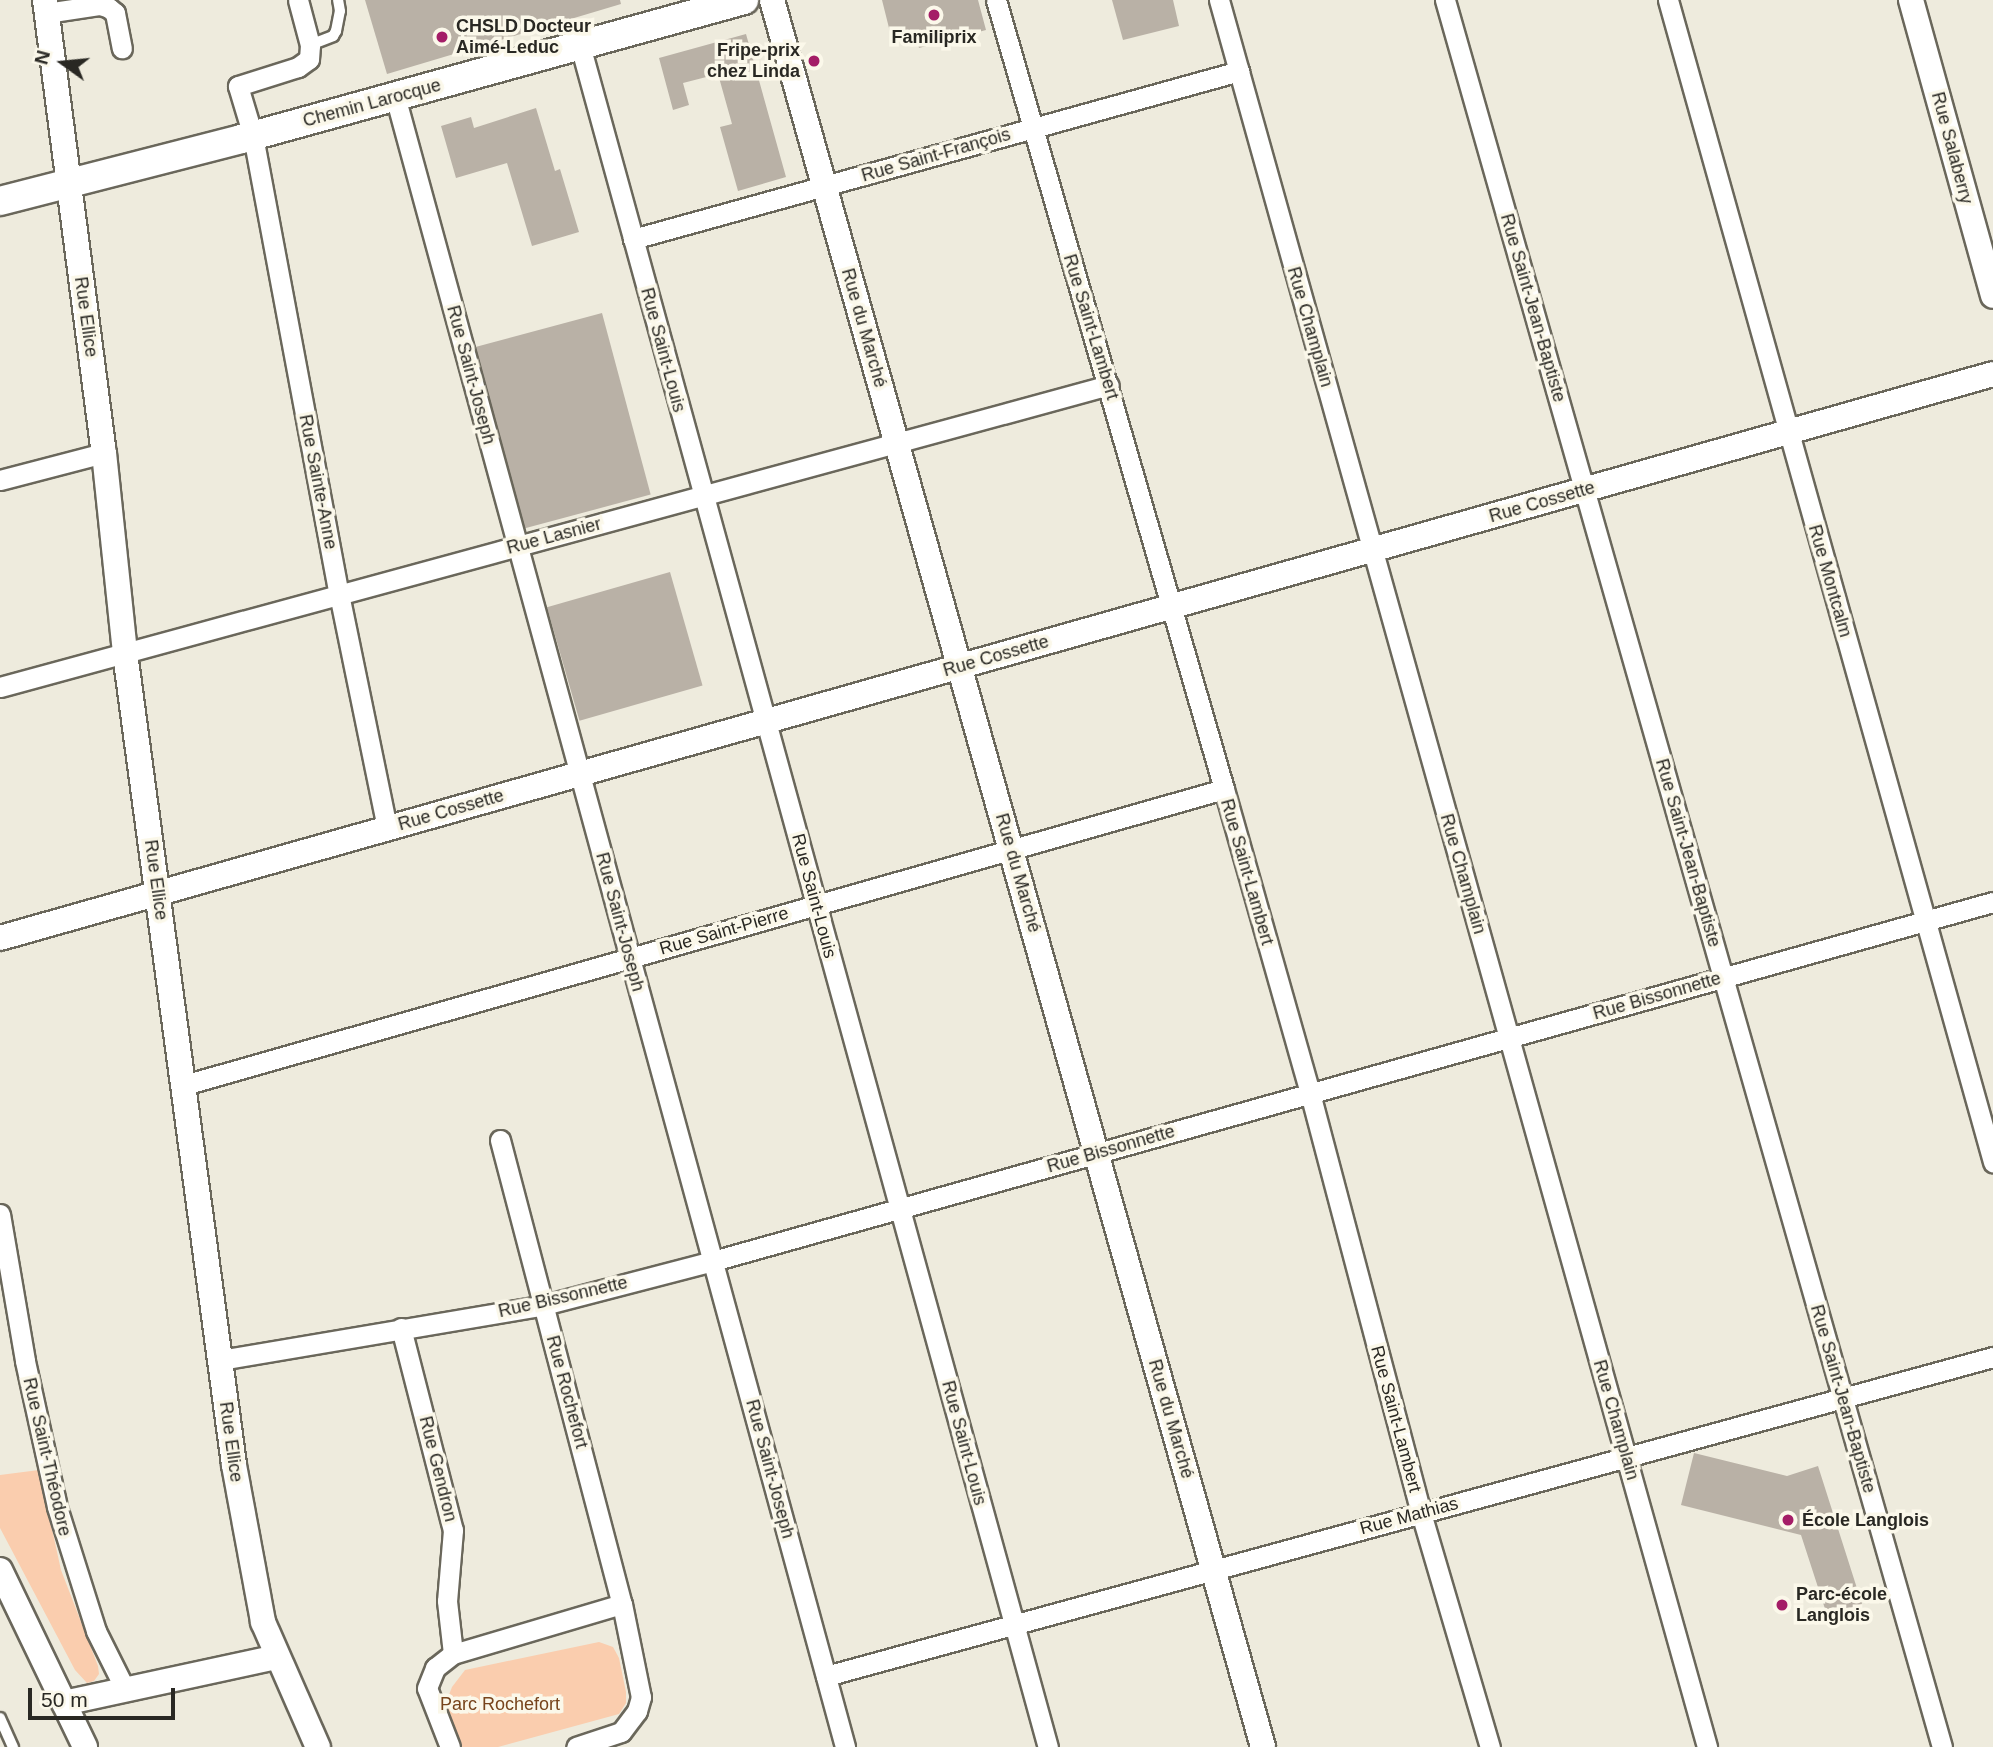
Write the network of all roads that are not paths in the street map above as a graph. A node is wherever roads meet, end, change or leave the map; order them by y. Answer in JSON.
{"nodes":[{"id":1,"x":298,"y":0,"type":"edge"},
{"id":2,"x":338,"y":0,"type":"edge"},
{"id":3,"x":744,"y":0,"type":"edge"},
{"id":4,"x":772,"y":0,"type":"edge"},
{"id":5,"x":996,"y":0,"type":"edge"},
{"id":6,"x":1219,"y":0,"type":"edge"},
{"id":7,"x":1445,"y":0,"type":"edge"},
{"id":8,"x":1668,"y":0,"type":"edge"},
{"id":9,"x":1911,"y":0,"type":"edge"},
{"id":10,"x":46,"y":7,"type":"edge"},
{"id":11,"x":310,"y":45,"type":"junction"},
{"id":12,"x":580,"y":45,"type":"junction"},
{"id":13,"x":122,"y":48,"type":"dead end"},
{"id":14,"x":1239,"y":71,"type":"junction"},
{"id":15,"x":395,"y":96,"type":"junction"},
{"id":16,"x":1031,"y":128,"type":"junction"},
{"id":17,"x":253,"y":135,"type":"junction"},
{"id":18,"x":69,"y":183,"type":"junction"},
{"id":19,"x":825,"y":186,"type":"junction"},
{"id":20,"x":0,"y":201,"type":"edge"},
{"id":21,"x":633,"y":239,"type":"junction"},
{"id":22,"x":1993,"y":296,"type":"edge"},
{"id":23,"x":1993,"y":374,"type":"edge"},
{"id":24,"x":1109,"y":385,"type":"junction"},
{"id":25,"x":1789,"y":432,"type":"junction"},
{"id":26,"x":897,"y":443,"type":"junction"},
{"id":27,"x":104,"y":453,"type":"junction"},
{"id":28,"x":0,"y":480,"type":"edge"},
{"id":29,"x":1584,"y":490,"type":"junction"},
{"id":30,"x":703,"y":495,"type":"junction"},
{"id":31,"x":517,"y":546,"type":"junction"},
{"id":32,"x":1373,"y":550,"type":"junction"},
{"id":33,"x":339,"y":594,"type":"junction"},
{"id":34,"x":1172,"y":607,"type":"junction"},
{"id":35,"x":125,"y":653,"type":"junction"},
{"id":36,"x":960,"y":666,"type":"junction"},
{"id":37,"x":0,"y":687,"type":"edge"},
{"id":38,"x":765,"y":721,"type":"junction"},
{"id":39,"x":580,"y":774,"type":"junction"},
{"id":40,"x":1224,"y":789,"type":"junction"},
{"id":41,"x":387,"y":828,"type":"junction"},
{"id":42,"x":1011,"y":849,"type":"junction"},
{"id":43,"x":158,"y":893,"type":"junction"},
{"id":44,"x":1993,"y":902,"type":"edge"},
{"id":45,"x":816,"y":905,"type":"junction"},
{"id":46,"x":1925,"y":921,"type":"junction"},
{"id":47,"x":0,"y":938,"type":"edge"},
{"id":48,"x":630,"y":958,"type":"junction"},
{"id":49,"x":1723,"y":977,"type":"junction"},
{"id":50,"x":1509,"y":1037,"type":"junction"},
{"id":51,"x":184,"y":1085,"type":"junction"},
{"id":52,"x":1310,"y":1093,"type":"junction"},
{"id":53,"x":500,"y":1140,"type":"dead end"},
{"id":54,"x":1096,"y":1153,"type":"junction"},
{"id":55,"x":1993,"y":1162,"type":"edge"},
{"id":56,"x":900,"y":1208,"type":"junction"},
{"id":57,"x":0,"y":1214,"type":"edge"},
{"id":58,"x":713,"y":1261,"type":"junction"},
{"id":59,"x":544,"y":1305,"type":"junction"},
{"id":60,"x":401,"y":1328,"type":"junction"},
{"id":61,"x":1993,"y":1357,"type":"edge"},
{"id":62,"x":220,"y":1360,"type":"junction"},
{"id":63,"x":1843,"y":1398,"type":"junction"},
{"id":64,"x":1626,"y":1457,"type":"junction"},
{"id":65,"x":1421,"y":1513,"type":"junction"},
{"id":66,"x":0,"y":1570,"type":"edge"},
{"id":67,"x":1213,"y":1570,"type":"junction"},
{"id":68,"x":622,"y":1604,"type":"junction"},
{"id":69,"x":1014,"y":1624,"type":"junction"},
{"id":70,"x":453,"y":1654,"type":"junction"},
{"id":71,"x":277,"y":1657,"type":"junction"},
{"id":72,"x":826,"y":1675,"type":"junction"},
{"id":73,"x":126,"y":1691,"type":"junction"},
{"id":74,"x":64,"y":1703,"type":"junction"},
{"id":75,"x":0,"y":1718,"type":"edge"},
{"id":76,"x":13,"y":1747,"type":"edge"},
{"id":77,"x":86,"y":1747,"type":"edge"},
{"id":78,"x":318,"y":1747,"type":"edge"},
{"id":79,"x":450,"y":1747,"type":"edge"},
{"id":80,"x":576,"y":1747,"type":"edge"},
{"id":81,"x":845,"y":1747,"type":"edge"},
{"id":82,"x":1048,"y":1747,"type":"edge"},
{"id":83,"x":1263,"y":1747,"type":"edge"},
{"id":84,"x":1490,"y":1747,"type":"edge"},
{"id":85,"x":1707,"y":1747,"type":"edge"},
{"id":86,"x":1942,"y":1747,"type":"edge"}],
"edges":[{"from":1,"to":11,"type":"street"},
{"from":2,"to":11,"type":"lane"},
{"from":3,"to":12,"type":"main road","name":"Chemin Larocque"},
{"from":4,"to":19,"type":"street","name":"Rue du Marché"},
{"from":5,"to":16,"type":"street","name":"Rue Saint-Lambert"},
{"from":6,"to":14,"type":"street","name":"Rue Champlain"},
{"from":7,"to":29,"type":"street","name":"Rue Saint-Jean-Baptiste"},
{"from":8,"to":25,"type":"street","name":"Rue Montcalm"},
{"from":9,"to":22,"type":"street","name":"Rue Salaberry"},
{"from":10,"to":13,"type":"street"},
{"from":10,"to":18,"type":"street","name":"Rue Ellice"},
{"from":11,"to":17,"type":"street","name":"Rue Sainte-Anne"},
{"from":12,"to":15,"type":"main road","name":"Chemin Larocque"},
{"from":12,"to":21,"type":"street","name":"Rue Saint-Louis"},
{"from":14,"to":16,"type":"street","name":"Rue Saint-François"},
{"from":14,"to":32,"type":"street","name":"Rue Champlain"},
{"from":15,"to":17,"type":"main road","name":"Chemin Larocque"},
{"from":15,"to":31,"type":"street","name":"Rue Saint-Joseph"},
{"from":16,"to":19,"type":"street","name":"Rue Saint-François"},
{"from":16,"to":24,"type":"street","name":"Rue Saint-Lambert"},
{"from":17,"to":18,"type":"main road","name":"Chemin Larocque"},
{"from":17,"to":33,"type":"street","name":"Rue Sainte-Anne"},
{"from":18,"to":20,"type":"main road","name":"Chemin Larocque"},
{"from":18,"to":27,"type":"street","name":"Rue Ellice"},
{"from":19,"to":21,"type":"street","name":"Rue Saint-François"},
{"from":19,"to":26,"type":"street","name":"Rue du Marché"},
{"from":21,"to":30,"type":"street","name":"Rue Saint-Louis"},
{"from":23,"to":25,"type":"street","name":"Rue Cossette"},
{"from":24,"to":26,"type":"street","name":"Rue Lasnier"},
{"from":24,"to":34,"type":"street","name":"Rue Saint-Lambert"},
{"from":25,"to":29,"type":"street","name":"Rue Cossette"},
{"from":25,"to":46,"type":"street","name":"Rue Montcalm"},
{"from":26,"to":30,"type":"street","name":"Rue Lasnier"},
{"from":26,"to":36,"type":"street","name":"Rue du Marché"},
{"from":27,"to":28,"type":"street"},
{"from":27,"to":35,"type":"street","name":"Rue Ellice"},
{"from":29,"to":32,"type":"street","name":"Rue Cossette"},
{"from":29,"to":49,"type":"street","name":"Rue Saint-Jean-Baptiste"},
{"from":30,"to":31,"type":"street","name":"Rue Lasnier"},
{"from":30,"to":38,"type":"street","name":"Rue Saint-Louis"},
{"from":31,"to":33,"type":"street","name":"Rue Lasnier"},
{"from":31,"to":39,"type":"street","name":"Rue Saint-Joseph"},
{"from":32,"to":34,"type":"street","name":"Rue Cossette"},
{"from":32,"to":50,"type":"street","name":"Rue Champlain"},
{"from":33,"to":35,"type":"street","name":"Rue Lasnier"},
{"from":33,"to":41,"type":"street","name":"Rue Sainte-Anne"},
{"from":34,"to":36,"type":"street","name":"Rue Cossette"},
{"from":34,"to":40,"type":"street","name":"Rue Saint-Lambert"},
{"from":35,"to":37,"type":"street","name":"Rue Lasnier"},
{"from":35,"to":43,"type":"street","name":"Rue Ellice"},
{"from":36,"to":38,"type":"street","name":"Rue Cossette"},
{"from":36,"to":42,"type":"street","name":"Rue du Marché"},
{"from":38,"to":39,"type":"street","name":"Rue Cossette"},
{"from":38,"to":45,"type":"street","name":"Rue Saint-Louis"},
{"from":39,"to":41,"type":"street","name":"Rue Cossette"},
{"from":39,"to":48,"type":"street","name":"Rue Saint-Joseph"},
{"from":40,"to":42,"type":"street","name":"Rue Saint-Pierre"},
{"from":40,"to":52,"type":"street","name":"Rue Saint-Lambert"},
{"from":41,"to":43,"type":"street","name":"Rue Cossette"},
{"from":42,"to":45,"type":"street","name":"Rue Saint-Pierre"},
{"from":42,"to":54,"type":"street","name":"Rue du Marché"},
{"from":43,"to":47,"type":"street","name":"Rue Cossette"},
{"from":43,"to":51,"type":"street","name":"Rue Ellice"},
{"from":44,"to":46,"type":"street","name":"Rue Bissonnette"},
{"from":45,"to":48,"type":"street","name":"Rue Saint-Pierre"},
{"from":45,"to":56,"type":"street","name":"Rue Saint-Louis"},
{"from":46,"to":49,"type":"street","name":"Rue Bissonnette"},
{"from":46,"to":55,"type":"street","name":"Rue Montcalm"},
{"from":48,"to":51,"type":"street","name":"Rue Saint-Pierre"},
{"from":48,"to":58,"type":"street","name":"Rue Saint-Joseph"},
{"from":49,"to":50,"type":"street","name":"Rue Bissonnette"},
{"from":49,"to":63,"type":"street","name":"Rue Saint-Jean-Baptiste"},
{"from":50,"to":52,"type":"street","name":"Rue Bissonnette"},
{"from":50,"to":64,"type":"street","name":"Rue Champlain"},
{"from":51,"to":62,"type":"street","name":"Rue Ellice"},
{"from":52,"to":54,"type":"street","name":"Rue Bissonnette"},
{"from":52,"to":65,"type":"street","name":"Rue Saint-Lambert"},
{"from":53,"to":59,"type":"street","name":"Rue Rochefort"},
{"from":54,"to":56,"type":"street","name":"Rue Bissonnette"},
{"from":54,"to":67,"type":"street","name":"Rue du Marché"},
{"from":56,"to":58,"type":"street","name":"Rue Bissonnette"},
{"from":56,"to":69,"type":"street","name":"Rue Saint-Louis"},
{"from":57,"to":73,"type":"street","name":"Rue Saint-Théodore"},
{"from":58,"to":59,"type":"street","name":"Rue Bissonnette"},
{"from":58,"to":72,"type":"street","name":"Rue Saint-Joseph"},
{"from":59,"to":60,"type":"street","name":"Rue Bissonnette"},
{"from":59,"to":68,"type":"street","name":"Rue Rochefort"},
{"from":60,"to":62,"type":"street","name":"Rue Bissonnette"},
{"from":60,"to":70,"type":"street","name":"Rue Gendron"},
{"from":61,"to":63,"type":"street","name":"Rue Mathias"},
{"from":62,"to":71,"type":"street","name":"Rue Ellice"},
{"from":63,"to":64,"type":"street","name":"Rue Mathias"},
{"from":63,"to":86,"type":"street","name":"Rue Saint-Jean-Baptiste"},
{"from":64,"to":65,"type":"street","name":"Rue Mathias"},
{"from":64,"to":85,"type":"street","name":"Rue Champlain"},
{"from":65,"to":67,"type":"street","name":"Rue Mathias"},
{"from":65,"to":84,"type":"street","name":"Rue Saint-Lambert"},
{"from":66,"to":74,"type":"street"},
{"from":67,"to":69,"type":"street","name":"Rue Mathias"},
{"from":67,"to":83,"type":"street","name":"Rue du Marché"},
{"from":68,"to":70,"type":"street"},
{"from":68,"to":80,"type":"street","name":"Rue Rochefort"},
{"from":69,"to":72,"type":"street","name":"Rue Mathias"},
{"from":69,"to":82,"type":"street","name":"Rue Saint-Louis"},
{"from":70,"to":79,"type":"street"},
{"from":71,"to":73,"type":"street"},
{"from":71,"to":78,"type":"street","name":"Rue Ellice"},
{"from":72,"to":81,"type":"street","name":"Rue Saint-Joseph"},
{"from":73,"to":74,"type":"street"},
{"from":74,"to":77,"type":"street"},
{"from":75,"to":76,"type":"lane"}]}
